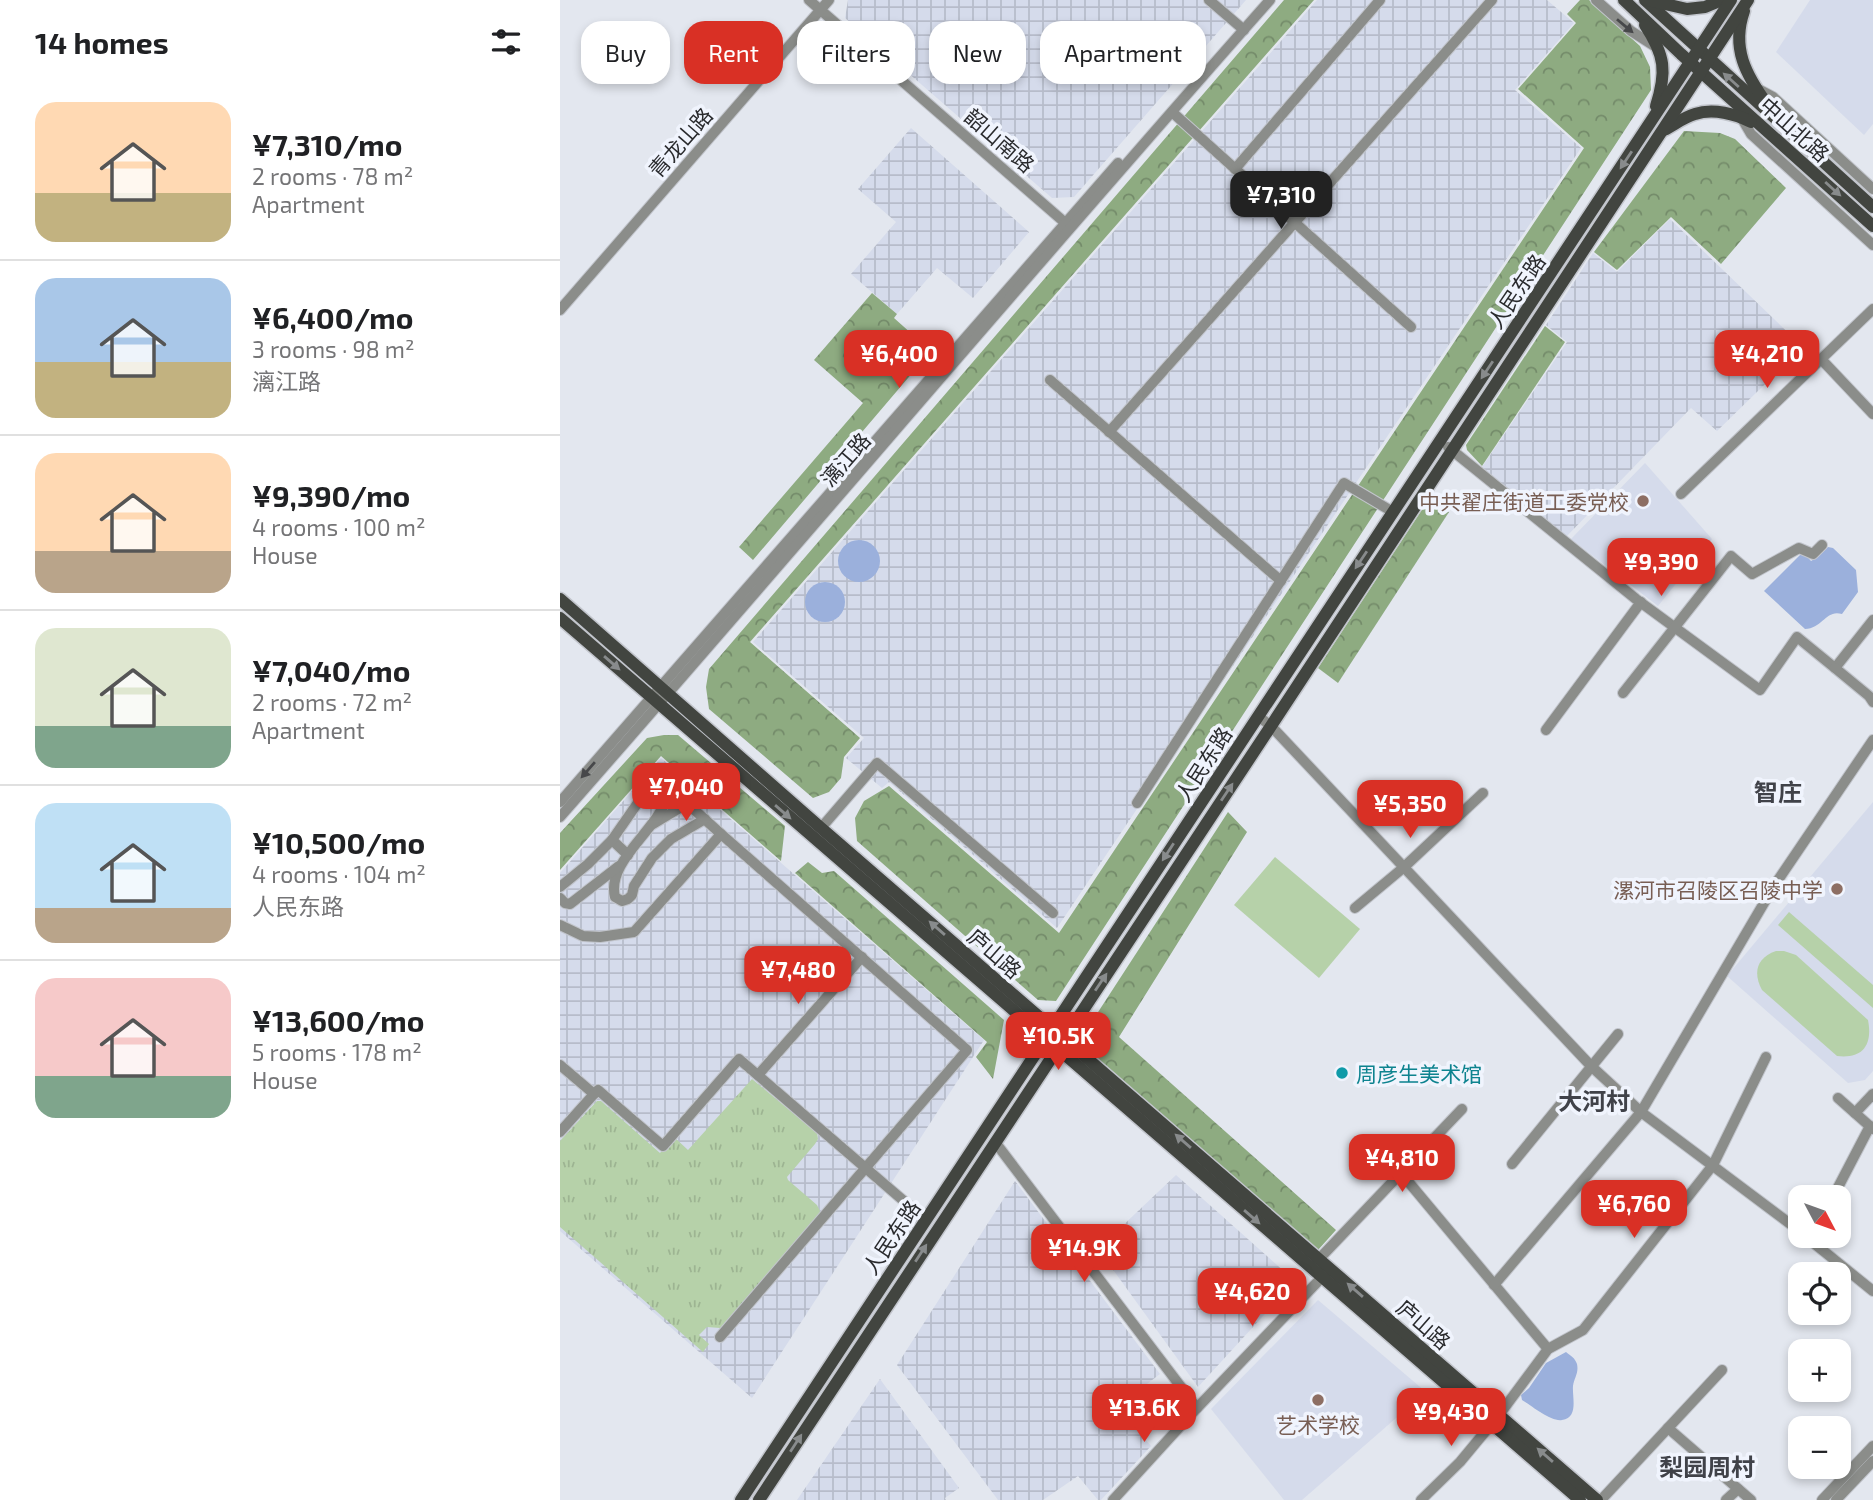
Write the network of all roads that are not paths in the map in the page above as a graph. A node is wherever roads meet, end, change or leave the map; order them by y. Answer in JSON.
{"nodes":[{"id":1,"x":809,"y":0,"type":"edge"},
{"id":2,"x":829,"y":0,"type":"edge"},
{"id":3,"x":1209,"y":0,"type":"edge"},
{"id":4,"x":1262,"y":0,"type":"edge"},
{"id":5,"x":1270,"y":0,"type":"edge"},
{"id":6,"x":1380,"y":0,"type":"edge"},
{"id":7,"x":1492,"y":0,"type":"edge"},
{"id":8,"x":1596,"y":0,"type":"edge"},
{"id":9,"x":1624,"y":0,"type":"edge"},
{"id":10,"x":1646,"y":0,"type":"edge"},
{"id":11,"x":1722,"y":0,"type":"edge"},
{"id":12,"x":1731,"y":0,"type":"edge"},
{"id":13,"x":1749,"y":0,"type":"edge"},
{"id":14,"x":1664,"y":2,"type":"edge"},
{"id":15,"x":821,"y":10,"type":"junction"},
{"id":16,"x":1635,"y":10,"type":"junction"},
{"id":17,"x":1241,"y":28,"type":"junction"},
{"id":18,"x":1657,"y":47,"type":"junction"},
{"id":19,"x":1699,"y":50,"type":"junction"},
{"id":20,"x":1709,"y":60,"type":"junction"},
{"id":21,"x":1690,"y":62,"type":"junction"},
{"id":22,"x":1701,"y":72,"type":"junction"},
{"id":23,"x":1754,"y":87,"type":"junction"},
{"id":24,"x":1172,"y":112,"type":"junction"},
{"id":25,"x":1741,"y":117,"type":"junction"},
{"id":26,"x":1650,"y":123,"type":"junction"},
{"id":27,"x":1781,"y":124,"type":"junction"},
{"id":28,"x":1660,"y":132,"type":"junction"},
{"id":29,"x":1770,"y":133,"type":"junction"},
{"id":30,"x":1235,"y":169,"type":"junction"},
{"id":31,"x":1873,"y":189,"type":"edge"},
{"id":32,"x":1873,"y":207,"type":"edge"},
{"id":33,"x":1294,"y":222,"type":"junction"},
{"id":34,"x":1068,"y":225,"type":"junction"},
{"id":35,"x":1873,"y":226,"type":"edge"},
{"id":36,"x":1873,"y":244,"type":"edge"},
{"id":37,"x":1873,"y":309,"type":"edge"},
{"id":38,"x":560,"y":310,"type":"edge"},
{"id":39,"x":1410,"y":327,"type":"dead end"},
{"id":40,"x":1821,"y":359,"type":"junction"},
{"id":41,"x":1050,"y":380,"type":"dead end"},
{"id":42,"x":1873,"y":414,"type":"edge"},
{"id":43,"x":1109,"y":432,"type":"junction"},
{"id":44,"x":1440,"y":441,"type":"junction"},
{"id":45,"x":1452,"y":451,"type":"junction"},
{"id":46,"x":1682,"y":494,"type":"dead end"},
{"id":47,"x":1392,"y":512,"type":"junction"},
{"id":48,"x":1822,"y":545,"type":"dead end"},
{"id":49,"x":1281,"y":581,"type":"junction"},
{"id":50,"x":560,"y":599,"type":"edge"},
{"id":51,"x":1641,"y":603,"type":"junction"},
{"id":52,"x":560,"y":618,"type":"edge"},
{"id":53,"x":1873,"y":620,"type":"edge"},
{"id":54,"x":1674,"y":627,"type":"junction"},
{"id":55,"x":1835,"y":667,"type":"junction"},
{"id":56,"x":1623,"y":693,"type":"dead end"},
{"id":57,"x":660,"y":696,"type":"junction"},
{"id":58,"x":1873,"y":702,"type":"edge"},
{"id":59,"x":1258,"y":716,"type":"junction"},
{"id":60,"x":1271,"y":726,"type":"junction"},
{"id":61,"x":1546,"y":730,"type":"dead end"},
{"id":62,"x":1873,"y":740,"type":"edge"},
{"id":63,"x":1483,"y":793,"type":"dead end"},
{"id":64,"x":560,"y":802,"type":"edge"},
{"id":65,"x":1137,"y":803,"type":"dead end"},
{"id":66,"x":665,"y":810,"type":"junction"},
{"id":67,"x":560,"y":817,"type":"edge"},
{"id":68,"x":705,"y":819,"type":"junction"},
{"id":69,"x":817,"y":832,"type":"junction"},
{"id":70,"x":721,"y":834,"type":"junction"},
{"id":71,"x":612,"y":840,"type":"junction"},
{"id":72,"x":625,"y":859,"type":"junction"},
{"id":73,"x":1403,"y":868,"type":"junction"},
{"id":74,"x":610,"y":881,"type":"junction"},
{"id":75,"x":560,"y":887,"type":"edge"},
{"id":76,"x":560,"y":898,"type":"edge"},
{"id":77,"x":1355,"y":908,"type":"dead end"},
{"id":78,"x":1053,"y":913,"type":"dead end"},
{"id":79,"x":560,"y":925,"type":"edge"},
{"id":80,"x":862,"y":957,"type":"junction"},
{"id":81,"x":1049,"y":1034,"type":"junction"},
{"id":82,"x":1618,"y":1034,"type":"dead end"},
{"id":83,"x":1061,"y":1044,"type":"junction"},
{"id":84,"x":1766,"y":1057,"type":"dead end"},
{"id":85,"x":560,"y":1065,"type":"edge"},
{"id":86,"x":1591,"y":1066,"type":"junction"},
{"id":87,"x":758,"y":1075,"type":"junction"},
{"id":88,"x":594,"y":1094,"type":"junction"},
{"id":89,"x":1873,"y":1094,"type":"edge"},
{"id":90,"x":1838,"y":1098,"type":"dead end"},
{"id":91,"x":1461,"y":1109,"type":"dead end"},
{"id":92,"x":1641,"y":1112,"type":"junction"},
{"id":93,"x":1855,"y":1114,"type":"junction"},
{"id":94,"x":1871,"y":1128,"type":"edge"},
{"id":95,"x":560,"y":1132,"type":"edge"},
{"id":96,"x":995,"y":1142,"type":"junction"},
{"id":97,"x":1511,"y":1164,"type":"dead end"},
{"id":98,"x":1713,"y":1165,"type":"junction"},
{"id":99,"x":866,"y":1168,"type":"junction"},
{"id":100,"x":1401,"y":1173,"type":"junction"},
{"id":101,"x":1840,"y":1185,"type":"edge"},
{"id":102,"x":926,"y":1220,"type":"junction"},
{"id":103,"x":1788,"y":1222,"type":"edge"},
{"id":104,"x":1821,"y":1248,"type":"edge"},
{"id":105,"x":1324,"y":1268,"type":"junction"},
{"id":106,"x":1494,"y":1285,"type":"junction"},
{"id":107,"x":1873,"y":1291,"type":"edge"},
{"id":108,"x":720,"y":1337,"type":"dead end"},
{"id":109,"x":1548,"y":1349,"type":"junction"},
{"id":110,"x":1722,"y":1370,"type":"dead end"},
{"id":111,"x":1196,"y":1408,"type":"junction"},
{"id":112,"x":1495,"y":1419,"type":"junction"},
{"id":113,"x":1668,"y":1428,"type":"junction"},
{"id":114,"x":1873,"y":1446,"type":"edge"},
{"id":115,"x":1873,"y":1461,"type":"edge"},
{"id":116,"x":1738,"y":1489,"type":"junction"},
{"id":117,"x":741,"y":1500,"type":"edge"},
{"id":118,"x":759,"y":1500,"type":"edge"},
{"id":119,"x":1113,"y":1500,"type":"edge"},
{"id":120,"x":1421,"y":1500,"type":"edge"},
{"id":121,"x":1580,"y":1500,"type":"edge"},
{"id":122,"x":1599,"y":1500,"type":"edge"},
{"id":123,"x":1726,"y":1500,"type":"edge"},
{"id":124,"x":1751,"y":1500,"type":"edge"},
{"id":125,"x":1822,"y":1500,"type":"edge"},
{"id":126,"x":1836,"y":1500,"type":"edge"}],
"edges":[{"from":1,"to":15,"type":"street","name":"韶山南路"},
{"from":2,"to":15,"type":"street","name":"青龙山路"},
{"from":3,"to":17,"type":"street"},
{"from":4,"to":17,"type":"street","name":"漓江路"},
{"from":5,"to":17,"type":"street","name":"漓江路"},
{"from":6,"to":30,"type":"street"},
{"from":7,"to":33,"type":"street"},
{"from":8,"to":18,"type":"street","one_way":true},
{"from":9,"to":16,"type":"main road","name":"中山北路"},
{"from":10,"to":14,"type":"main road"},
{"from":10,"to":19,"type":"main road","name":"中山北路"},
{"from":11,"to":14,"type":"main road"},
{"from":12,"to":19,"type":"main road","name":"人民东路"},
{"from":13,"to":20,"type":"main road","name":"人民东路"},
{"from":13,"to":23,"type":"main road"},
{"from":15,"to":34,"type":"street","name":"韶山南路"},
{"from":15,"to":38,"type":"street","name":"青龙山路"},
{"from":16,"to":18,"type":"main road"},
{"from":16,"to":21,"type":"main road","name":"中山北路"},
{"from":17,"to":24,"type":"street","name":"漓江路"},
{"from":17,"to":34,"type":"street","name":"漓江路"},
{"from":18,"to":26,"type":"main road"},
{"from":19,"to":20,"type":"main road","name":"中山北路"},
{"from":19,"to":21,"type":"main road","name":"人民东路"},
{"from":20,"to":22,"type":"main road","name":"人民东路"},
{"from":27,"to":20,"type":"main road","name":"中山北路","one_way":true},
{"from":21,"to":22,"type":"main road","name":"中山北路"},
{"from":21,"to":26,"type":"main road","name":"人民东路"},
{"from":22,"to":28,"type":"main road","name":"人民东路"},
{"from":22,"to":29,"type":"main road","name":"中山北路"},
{"from":23,"to":27,"type":"main road"},
{"from":23,"to":31,"type":"street"},
{"from":24,"to":30,"type":"street"},
{"from":24,"to":34,"type":"street","name":"漓江路"},
{"from":25,"to":28,"type":"main road"},
{"from":25,"to":29,"type":"main road"},
{"from":25,"to":36,"type":"street"},
{"from":26,"to":44,"type":"main road","name":"人民东路","one_way":true},
{"from":27,"to":32,"type":"main road","name":"中山北路"},
{"from":28,"to":45,"type":"main road","name":"人民东路"},
{"from":29,"to":35,"type":"main road","name":"中山北路","one_way":true},
{"from":30,"to":33,"type":"street"},
{"from":33,"to":39,"type":"street"},
{"from":33,"to":43,"type":"street"},
{"from":34,"to":57,"type":"street","name":"漓江路"},
{"from":37,"to":40,"type":"street"},
{"from":40,"to":42,"type":"street"},
{"from":40,"to":46,"type":"street"},
{"from":41,"to":43,"type":"street"},
{"from":43,"to":49,"type":"street"},
{"from":44,"to":45,"type":"street"},
{"from":44,"to":47,"type":"main road","name":"人民东路"},
{"from":45,"to":51,"type":"street"},
{"from":45,"to":60,"type":"main road","name":"人民东路"},
{"from":47,"to":49,"type":"street"},
{"from":47,"to":59,"type":"main road","name":"人民东路","one_way":true},
{"from":48,"to":54,"type":"street"},
{"from":49,"to":65,"type":"street"},
{"from":50,"to":57,"type":"main road","name":"庐山路"},
{"from":51,"to":54,"type":"street"},
{"from":51,"to":61,"type":"street"},
{"from":52,"to":57,"type":"main road","name":"庐山路","one_way":true},
{"from":53,"to":55,"type":"street"},
{"from":54,"to":55,"type":"street"},
{"from":54,"to":56,"type":"street"},
{"from":55,"to":58,"type":"street"},
{"from":57,"to":64,"type":"street","name":"漓江路","one_way":true},
{"from":57,"to":67,"type":"street","name":"漓江路"},
{"from":57,"to":69,"type":"main road","name":"庐山路"},
{"from":59,"to":60,"type":"street"},
{"from":59,"to":81,"type":"main road","name":"人民东路","one_way":true},
{"from":60,"to":73,"type":"street"},
{"from":83,"to":60,"type":"main road","name":"人民东路","one_way":true},
{"from":62,"to":92,"type":"street"},
{"from":63,"to":73,"type":"street"},
{"from":66,"to":68,"type":"street"},
{"from":66,"to":71,"type":"street"},
{"from":66,"to":72,"type":"street"},
{"from":68,"to":70,"type":"street"},
{"from":68,"to":74,"type":"street"},
{"from":69,"to":78,"type":"street"},
{"from":69,"to":81,"type":"main road","name":"庐山路"},
{"from":70,"to":79,"type":"street"},
{"from":70,"to":80,"type":"street"},
{"from":71,"to":72,"type":"street"},
{"from":71,"to":75,"type":"street"},
{"from":72,"to":74,"type":"street"},
{"from":73,"to":77,"type":"street"},
{"from":73,"to":86,"type":"street"},
{"from":74,"to":76,"type":"street"},
{"from":80,"to":87,"type":"street"},
{"from":80,"to":99,"type":"street"},
{"from":81,"to":83,"type":"main road","name":"庐山路"},
{"from":81,"to":102,"type":"main road","name":"人民东路"},
{"from":82,"to":86,"type":"street"},
{"from":83,"to":96,"type":"main road","name":"人民东路"},
{"from":83,"to":105,"type":"main road","name":"庐山路"},
{"from":84,"to":98,"type":"street"},
{"from":85,"to":88,"type":"street"},
{"from":86,"to":92,"type":"street"},
{"from":86,"to":97,"type":"street"},
{"from":87,"to":88,"type":"street"},
{"from":87,"to":99,"type":"street"},
{"from":88,"to":95,"type":"street"},
{"from":89,"to":93,"type":"street"},
{"from":90,"to":93,"type":"street"},
{"from":91,"to":100,"type":"street"},
{"from":92,"to":98,"type":"street"},
{"from":92,"to":106,"type":"street"},
{"from":93,"to":94,"type":"street"},
{"from":94,"to":101,"type":"street"},
{"from":96,"to":111,"type":"street"},
{"from":118,"to":96,"type":"main road","name":"人民东路","one_way":true},
{"from":98,"to":103,"type":"street"},
{"from":98,"to":109,"type":"street"},
{"from":99,"to":102,"type":"street"},
{"from":99,"to":108,"type":"street"},
{"from":100,"to":105,"type":"street"},
{"from":100,"to":106,"type":"street"},
{"from":102,"to":117,"type":"main road","name":"人民东路"},
{"from":104,"to":107,"type":"street"},
{"from":105,"to":111,"type":"street"},
{"from":105,"to":112,"type":"main road","name":"庐山路"},
{"from":106,"to":109,"type":"street"},
{"from":109,"to":112,"type":"street"},
{"from":110,"to":113,"type":"street"},
{"from":111,"to":119,"type":"street"},
{"from":112,"to":120,"type":"street"},
{"from":112,"to":121,"type":"main road","name":"庐山路"},
{"from":122,"to":112,"type":"main road","name":"庐山路","one_way":true},
{"from":113,"to":116,"type":"street"},
{"from":113,"to":122,"type":"street"},
{"from":114,"to":125,"type":"street"},
{"from":115,"to":126,"type":"street"},
{"from":116,"to":123,"type":"street"},
{"from":116,"to":124,"type":"street"}]}
